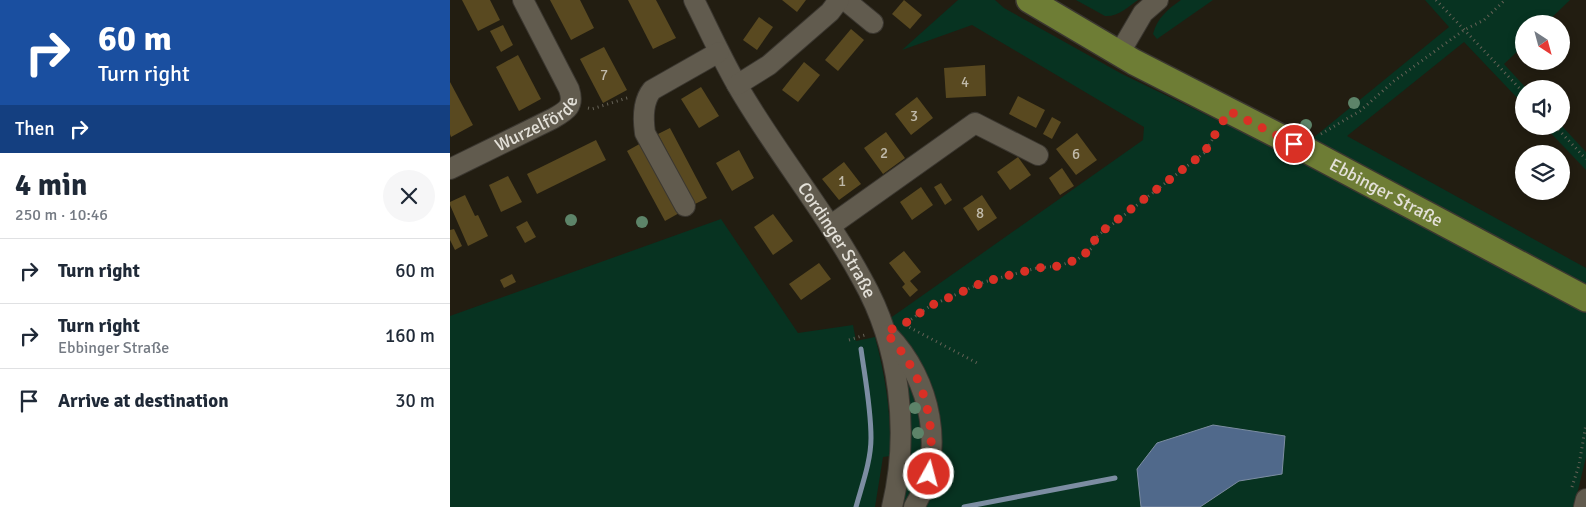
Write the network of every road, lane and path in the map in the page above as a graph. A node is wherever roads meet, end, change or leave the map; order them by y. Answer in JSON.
{"nodes":[{"id":1,"x":523,"y":0,"type":"edge"},
{"id":2,"x":694,"y":0,"type":"edge"},
{"id":3,"x":839,"y":0,"type":"edge"},
{"id":4,"x":845,"y":0,"type":"edge"},
{"id":5,"x":1029,"y":0,"type":"edge"},
{"id":6,"x":1158,"y":0,"type":"edge"},
{"id":7,"x":1436,"y":0,"type":"edge"},
{"id":8,"x":1505,"y":0,"type":"edge"},
{"id":9,"x":873,"y":23,"type":"dead end"},
{"id":10,"x":1464,"y":30,"type":"junction"},
{"id":11,"x":719,"y":52,"type":"junction"},
{"id":12,"x":1119,"y":54,"type":"junction"},
{"id":13,"x":1515,"y":84,"type":"edge"},
{"id":14,"x":737,"y":85,"type":"junction"},
{"id":15,"x":652,"y":90,"type":"junction"},
{"id":16,"x":570,"y":105,"type":"junction"},
{"id":17,"x":1229,"y":111,"type":"junction"},
{"id":18,"x":1563,"y":135,"type":"edge"},
{"id":19,"x":1319,"y":136,"type":"dead end"},
{"id":20,"x":1038,"y":155,"type":"dead end"},
{"id":21,"x":1586,"y":159,"type":"edge"},
{"id":22,"x":450,"y":169,"type":"edge"},
{"id":23,"x":685,"y":206,"type":"dead end"},
{"id":24,"x":830,"y":226,"type":"junction"},
{"id":25,"x":1586,"y":300,"type":"edge"},
{"id":26,"x":904,"y":324,"type":"junction"},
{"id":27,"x":885,"y":332,"type":"junction"},
{"id":28,"x":979,"y":364,"type":"dead end"},
{"id":29,"x":1586,"y":424,"type":"edge"},
{"id":30,"x":1579,"y":495,"type":"edge"},
{"id":31,"x":892,"y":507,"type":"edge"},
{"id":32,"x":914,"y":507,"type":"edge"},
{"id":33,"x":1584,"y":507,"type":"edge"}],
"edges":[{"from":1,"to":16,"type":"street","name":"Wurzelförde"},
{"from":2,"to":11,"type":"street","name":"Cordinger Straße"},
{"from":3,"to":14,"type":"street"},
{"from":4,"to":9,"type":"street"},
{"from":5,"to":12,"type":"main road","name":"Ebbinger Straße"},
{"from":6,"to":12,"type":"street"},
{"from":7,"to":10,"type":"path"},
{"from":8,"to":10,"type":"path"},
{"from":10,"to":13,"type":"path"},
{"from":10,"to":19,"type":"path"},
{"from":11,"to":14,"type":"street","name":"Cordinger Straße"},
{"from":11,"to":15,"type":"street"},
{"from":12,"to":17,"type":"main road","name":"Ebbinger Straße"},
{"from":14,"to":24,"type":"street","name":"Cordinger Straße"},
{"from":15,"to":16,"type":"path"},
{"from":15,"to":23,"type":"street"},
{"from":16,"to":22,"type":"street","name":"Wurzelförde"},
{"from":17,"to":25,"type":"main road","name":"Ebbinger Straße"},
{"from":17,"to":26,"type":"path"},
{"from":18,"to":21,"type":"path"},
{"from":20,"to":24,"type":"street"},
{"from":24,"to":27,"type":"street","name":"Cordinger Straße"},
{"from":26,"to":27,"type":"path"},
{"from":26,"to":28,"type":"path"},
{"from":27,"to":31,"type":"street","name":"Cordinger Straße"},
{"from":27,"to":32,"type":"street"},
{"from":29,"to":30,"type":"path"},
{"from":30,"to":33,"type":"street"}]}
